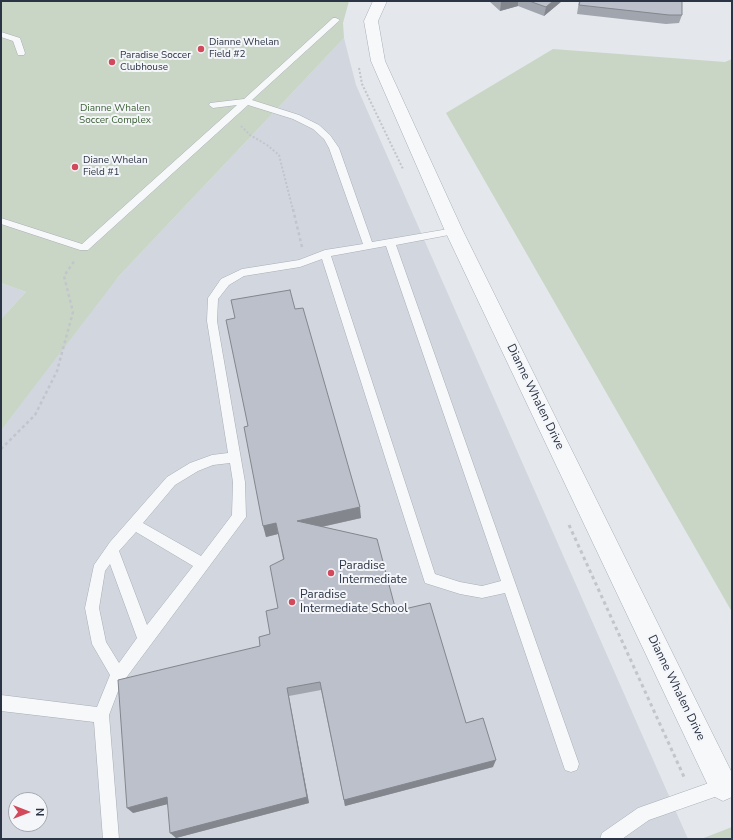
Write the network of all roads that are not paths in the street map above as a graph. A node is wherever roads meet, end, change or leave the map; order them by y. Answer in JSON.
{"nodes":[{"id":1,"x":380,"y":1,"type":"edge"},
{"id":2,"x":336,"y":20,"type":"dead end"},
{"id":3,"x":1,"y":34,"type":"edge"},
{"id":4,"x":21,"y":52,"type":"dead end"},
{"id":5,"x":245,"y":101,"type":"junction"},
{"id":6,"x":213,"y":105,"type":"dead end"},
{"id":7,"x":1,"y":221,"type":"edge"},
{"id":8,"x":454,"y":231,"type":"junction"},
{"id":9,"x":390,"y":242,"type":"junction"},
{"id":10,"x":368,"y":245,"type":"junction"},
{"id":11,"x":326,"y":254,"type":"junction"},
{"id":12,"x":235,"y":457,"type":"junction"},
{"id":13,"x":134,"y":524,"type":"junction"},
{"id":14,"x":112,"y":552,"type":"junction"},
{"id":15,"x":203,"y":564,"type":"junction"},
{"id":16,"x":509,"y":585,"type":"junction"},
{"id":17,"x":145,"y":639,"type":"junction"},
{"id":18,"x":119,"y":676,"type":"junction"},
{"id":19,"x":1,"y":703,"type":"edge"},
{"id":20,"x":101,"y":715,"type":"junction"},
{"id":21,"x":571,"y":764,"type":"dead end"},
{"id":22,"x":723,"y":786,"type":"joint"},
{"id":23,"x":112,"y":839,"type":"edge"},
{"id":24,"x":608,"y":839,"type":"edge"}],
"edges":[{"from":1,"to":8,"type":"street","name":"Dianne Whalen Drive"},
{"from":2,"to":5,"type":"lane"},
{"from":3,"to":4,"type":"lane"},
{"from":5,"to":6,"type":"lane"},
{"from":5,"to":7,"type":"lane"},
{"from":5,"to":10,"type":"lane"},
{"from":8,"to":9,"type":"lane"},
{"from":8,"to":22,"type":"street","name":"Dianne Whalen Drive"},
{"from":9,"to":10,"type":"lane"},
{"from":9,"to":16,"type":"lane"},
{"from":10,"to":11,"type":"lane"},
{"from":11,"to":12,"type":"lane"},
{"from":11,"to":16,"type":"lane"},
{"from":12,"to":13,"type":"lane"},
{"from":12,"to":15,"type":"lane"},
{"from":13,"to":14,"type":"lane"},
{"from":13,"to":15,"type":"lane"},
{"from":14,"to":17,"type":"lane"},
{"from":14,"to":18,"type":"lane"},
{"from":15,"to":17,"type":"lane"},
{"from":16,"to":21,"type":"lane"},
{"from":17,"to":18,"type":"lane"},
{"from":18,"to":20,"type":"lane"},
{"from":19,"to":20,"type":"lane"},
{"from":20,"to":23,"type":"lane"},
{"from":22,"to":24,"type":"lane"}]}
